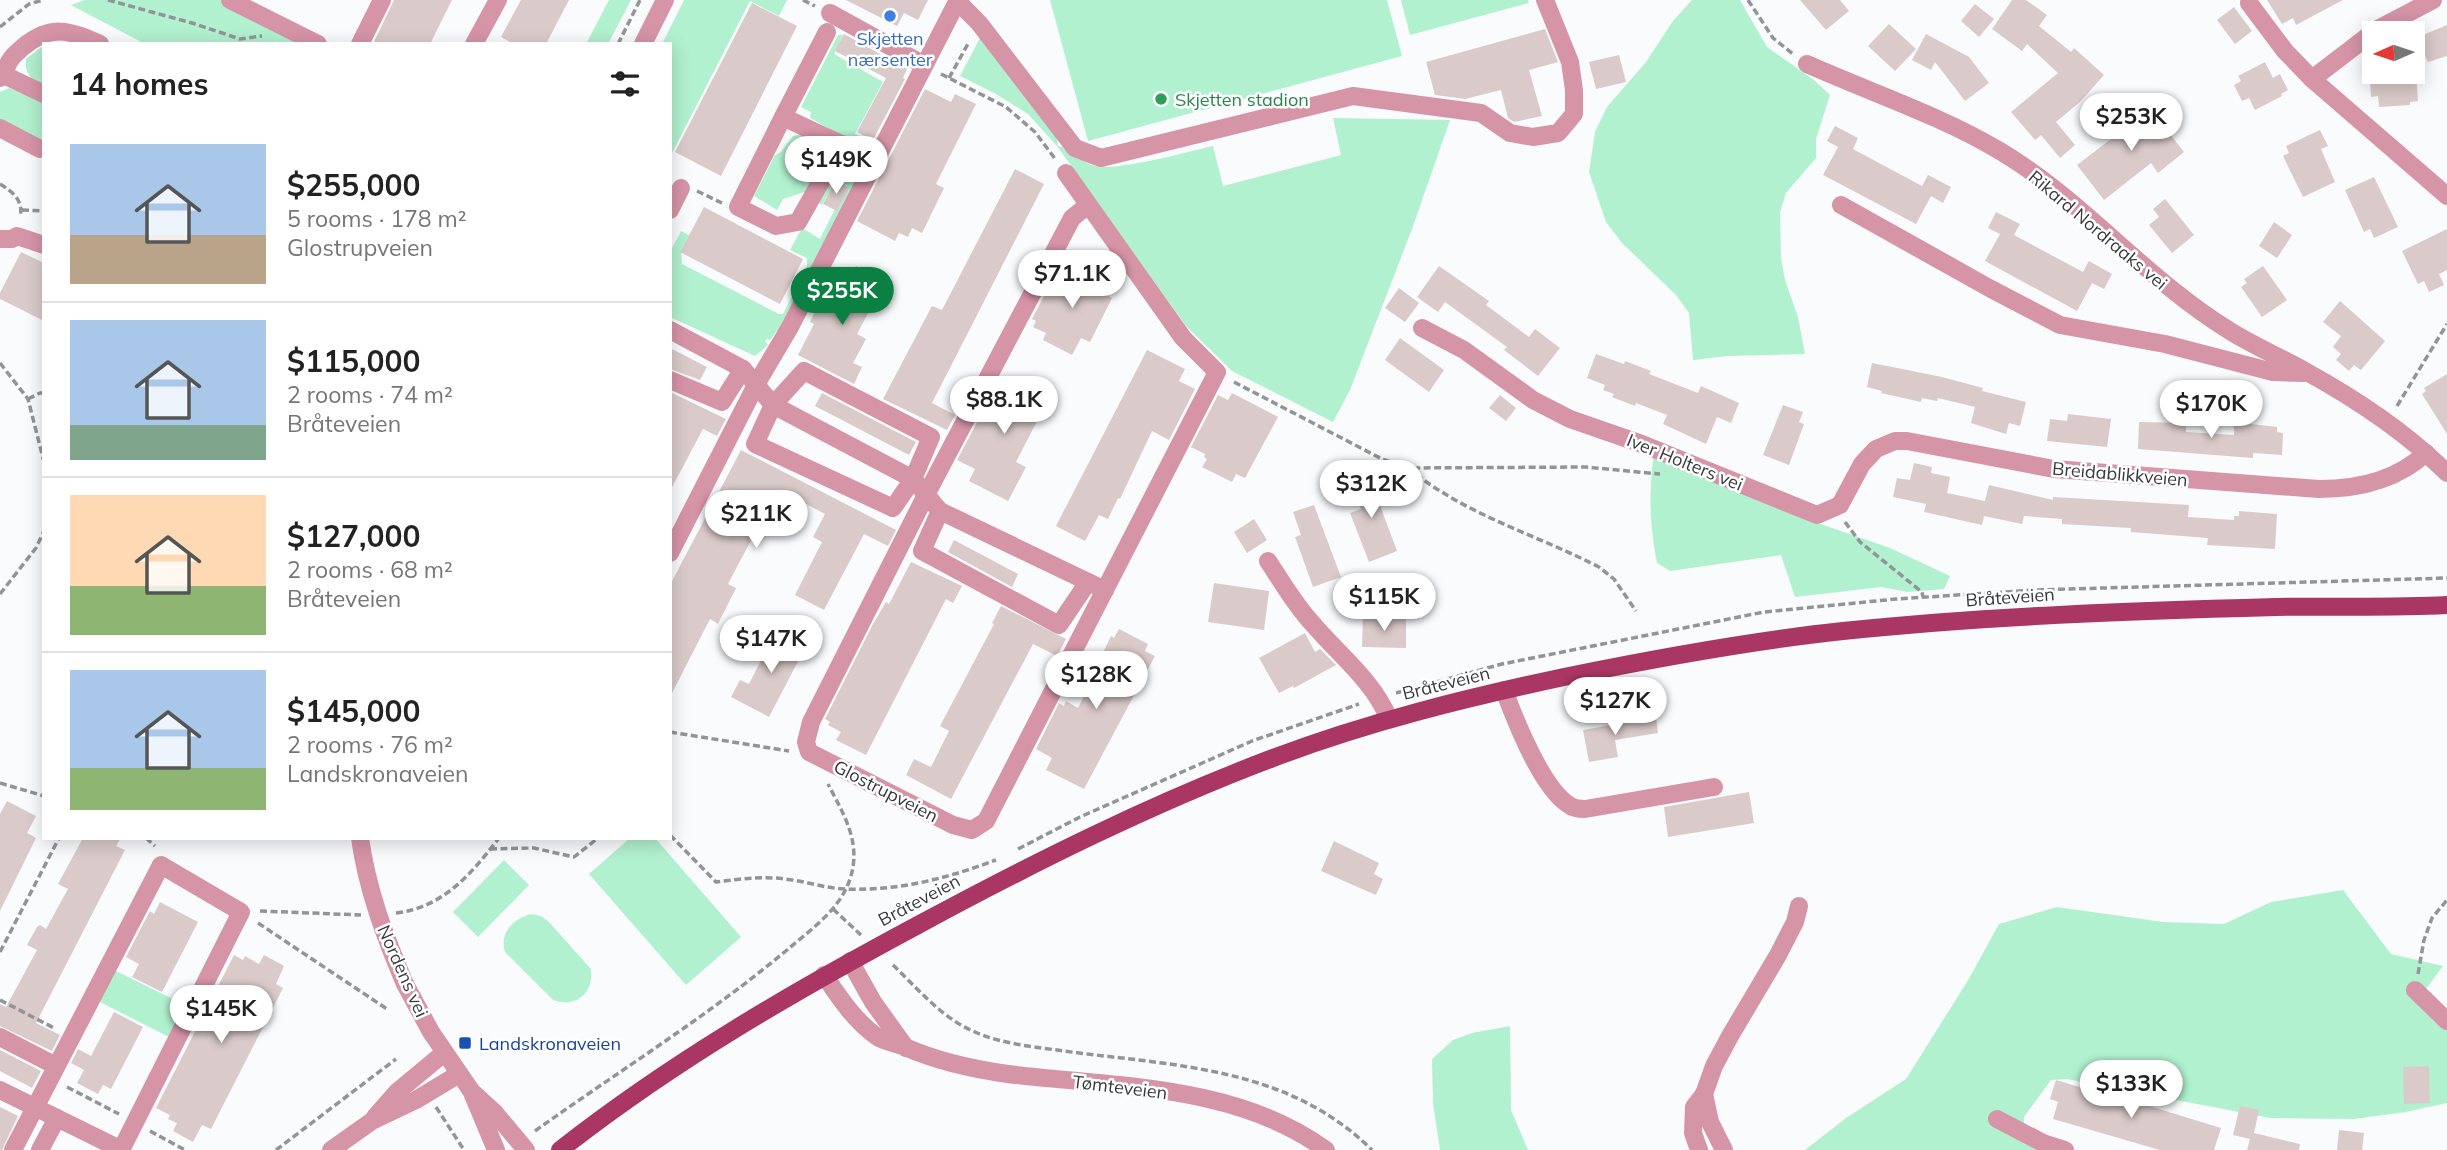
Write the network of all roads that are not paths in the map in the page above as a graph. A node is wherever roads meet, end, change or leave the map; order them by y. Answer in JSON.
{"nodes":[{"id":1,"x":229,"y":0,"type":"edge"},
{"id":2,"x":382,"y":0,"type":"edge"},
{"id":3,"x":498,"y":0,"type":"edge"},
{"id":4,"x":666,"y":0,"type":"edge"},
{"id":5,"x":1545,"y":0,"type":"edge"},
{"id":6,"x":2432,"y":0,"type":"edge"},
{"id":7,"x":958,"y":1,"type":"edge"},
{"id":8,"x":2249,"y":3,"type":"dead end"},
{"id":9,"x":830,"y":13,"type":"dead end"},
{"id":10,"x":827,"y":32,"type":"dead end"},
{"id":11,"x":96,"y":42,"type":"edge"},
{"id":12,"x":314,"y":42,"type":"edge"},
{"id":13,"x":361,"y":42,"type":"edge"},
{"id":14,"x":475,"y":42,"type":"edge"},
{"id":15,"x":644,"y":42,"type":"edge"},
{"id":16,"x":1807,"y":64,"type":"road end"},
{"id":17,"x":924,"y":65,"type":"junction"},
{"id":18,"x":2,"y":76,"type":"edge"},
{"id":19,"x":2312,"y":79,"type":"junction"},
{"id":20,"x":42,"y":93,"type":"edge"},
{"id":21,"x":783,"y":117,"type":"junction"},
{"id":22,"x":0,"y":128,"type":"edge"},
{"id":23,"x":842,"y":144,"type":"junction"},
{"id":24,"x":40,"y":149,"type":"dead end"},
{"id":25,"x":875,"y":160,"type":"junction"},
{"id":26,"x":1066,"y":173,"type":"road end"},
{"id":27,"x":689,"y":189,"type":"road end"},
{"id":28,"x":2447,"y":196,"type":"edge"},
{"id":29,"x":1088,"y":205,"type":"junction"},
{"id":30,"x":1841,"y":205,"type":"dead end"},
{"id":31,"x":672,"y":208,"type":"edge"},
{"id":32,"x":9,"y":237,"type":"edge"},
{"id":33,"x":42,"y":245,"type":"edge"},
{"id":34,"x":1422,"y":328,"type":"dead end"},
{"id":35,"x":672,"y":331,"type":"edge"},
{"id":36,"x":743,"y":369,"type":"junction"},
{"id":37,"x":2307,"y":372,"type":"junction"},
{"id":38,"x":672,"y":381,"type":"edge"},
{"id":39,"x":757,"y":383,"type":"junction"},
{"id":40,"x":774,"y":405,"type":"junction"},
{"id":41,"x":2426,"y":453,"type":"junction"},
{"id":42,"x":2447,"y":473,"type":"edge"},
{"id":43,"x":913,"y":479,"type":"junction"},
{"id":44,"x":926,"y":495,"type":"junction"},
{"id":45,"x":1840,"y":505,"type":"joint"},
{"id":46,"x":940,"y":511,"type":"junction"},
{"id":47,"x":672,"y":549,"type":"edge"},
{"id":48,"x":1268,"y":561,"type":"dead end"},
{"id":49,"x":1088,"y":582,"type":"junction"},
{"id":50,"x":1105,"y":590,"type":"junction"},
{"id":51,"x":2447,"y":605,"type":"edge"},
{"id":52,"x":1504,"y":690,"type":"junction"},
{"id":53,"x":1389,"y":719,"type":"junction"},
{"id":54,"x":1714,"y":787,"type":"dead end"},
{"id":55,"x":359,"y":840,"type":"edge"},
{"id":56,"x":1799,"y":906,"type":"dead end"},
{"id":57,"x":850,"y":961,"type":"junction"},
{"id":58,"x":824,"y":975,"type":"junction"},
{"id":59,"x":2415,"y":990,"type":"road end"},
{"id":60,"x":2447,"y":1021,"type":"edge"},
{"id":61,"x":0,"y":1037,"type":"edge"},
{"id":62,"x":906,"y":1048,"type":"junction"},
{"id":63,"x":444,"y":1053,"type":"junction"},
{"id":64,"x":56,"y":1066,"type":"junction"},
{"id":65,"x":458,"y":1074,"type":"junction"},
{"id":66,"x":0,"y":1090,"type":"edge"},
{"id":67,"x":472,"y":1092,"type":"junction"},
{"id":68,"x":1704,"y":1094,"type":"junction"},
{"id":69,"x":35,"y":1107,"type":"junction"},
{"id":70,"x":58,"y":1118,"type":"junction"},
{"id":71,"x":1997,"y":1119,"type":"dead end"},
{"id":72,"x":372,"y":1121,"type":"junction"},
{"id":73,"x":11,"y":1147,"type":"edge"},
{"id":74,"x":40,"y":1150,"type":"edge"},
{"id":75,"x":121,"y":1150,"type":"edge"},
{"id":76,"x":331,"y":1150,"type":"edge"},
{"id":77,"x":496,"y":1150,"type":"edge"},
{"id":78,"x":526,"y":1150,"type":"edge"},
{"id":79,"x":560,"y":1150,"type":"edge"},
{"id":80,"x":1326,"y":1150,"type":"edge"},
{"id":81,"x":1699,"y":1150,"type":"edge"},
{"id":82,"x":1724,"y":1150,"type":"edge"},
{"id":83,"x":2065,"y":1150,"type":"edge"}],
"edges":[{"from":1,"to":12,"type":"street"},
{"from":2,"to":13,"type":"street"},
{"from":3,"to":14,"type":"street"},
{"from":4,"to":15,"type":"street"},
{"from":5,"to":7,"type":"street"},
{"from":6,"to":19,"type":"street"},
{"from":7,"to":17,"type":"street"},
{"from":8,"to":19,"type":"street"},
{"from":9,"to":17,"type":"street"},
{"from":10,"to":21,"type":"street"},
{"from":11,"to":18,"type":"street"},
{"from":16,"to":37,"type":"street","name":"Rikard Nordraaks vei"},
{"from":17,"to":25,"type":"street"},
{"from":18,"to":20,"type":"street"},
{"from":19,"to":28,"type":"street"},
{"from":21,"to":23,"type":"street"},
{"from":21,"to":23,"type":"street"},
{"from":22,"to":24,"type":"street"},
{"from":23,"to":25,"type":"street"},
{"from":25,"to":39,"type":"street"},
{"from":26,"to":29,"type":"street"},
{"from":27,"to":31,"type":"street"},
{"from":29,"to":44,"type":"street"},
{"from":29,"to":50,"type":"street","name":"Glostrupveien"},
{"from":30,"to":37,"type":"street"},
{"from":32,"to":33,"type":"street"},
{"from":34,"to":45,"type":"street","name":"Iver Holters vei"},
{"from":35,"to":36,"type":"street"},
{"from":36,"to":38,"type":"street"},
{"from":36,"to":39,"type":"street"},
{"from":37,"to":41,"type":"street","name":"Rikard Nordraaks vei"},
{"from":39,"to":40,"type":"street"},
{"from":39,"to":47,"type":"street"},
{"from":40,"to":43,"type":"street"},
{"from":40,"to":43,"type":"street"},
{"from":40,"to":43,"type":"street"},
{"from":41,"to":42,"type":"street","name":"Rikard Nordraaks vei"},
{"from":41,"to":45,"type":"street","name":"Breidablikkveien"},
{"from":43,"to":44,"type":"street"},
{"from":44,"to":46,"type":"street"},
{"from":44,"to":50,"type":"street","name":"Glostrupveien"},
{"from":46,"to":49,"type":"street"},
{"from":46,"to":49,"type":"street"},
{"from":48,"to":53,"type":"street"},
{"from":49,"to":50,"type":"street"},
{"from":51,"to":52,"type":"main road","name":"Bråteveien"},
{"from":52,"to":53,"type":"main road","name":"Bråteveien"},
{"from":52,"to":54,"type":"street"},
{"from":53,"to":57,"type":"main road","name":"Bråteveien"},
{"from":55,"to":63,"type":"street","name":"Nordens vei","bridge":true},
{"from":56,"to":68,"type":"street"},
{"from":57,"to":58,"type":"main road","name":"Bråteveien"},
{"from":57,"to":62,"type":"street"},
{"from":58,"to":62,"type":"street","name":"Tømteveien"},
{"from":58,"to":79,"type":"main road","name":"Bråteveien"},
{"from":59,"to":60,"type":"street"},
{"from":61,"to":64,"type":"street"},
{"from":62,"to":80,"type":"street","name":"Tømteveien"},
{"from":63,"to":65,"type":"street","name":"Nordens vei"},
{"from":63,"to":72,"type":"street"},
{"from":64,"to":69,"type":"street"},
{"from":64,"to":75,"type":"street"},
{"from":65,"to":67,"type":"street","name":"Nordens vei"},
{"from":65,"to":72,"type":"street"},
{"from":66,"to":69,"type":"street"},
{"from":67,"to":77,"type":"street","name":"Nordens vei"},
{"from":67,"to":78,"type":"street","name":"Nordens vei"},
{"from":68,"to":81,"type":"street"},
{"from":68,"to":82,"type":"street"},
{"from":69,"to":70,"type":"street"},
{"from":69,"to":73,"type":"street"},
{"from":70,"to":74,"type":"street"},
{"from":70,"to":75,"type":"street"},
{"from":71,"to":83,"type":"street"},
{"from":72,"to":76,"type":"street"}]}
